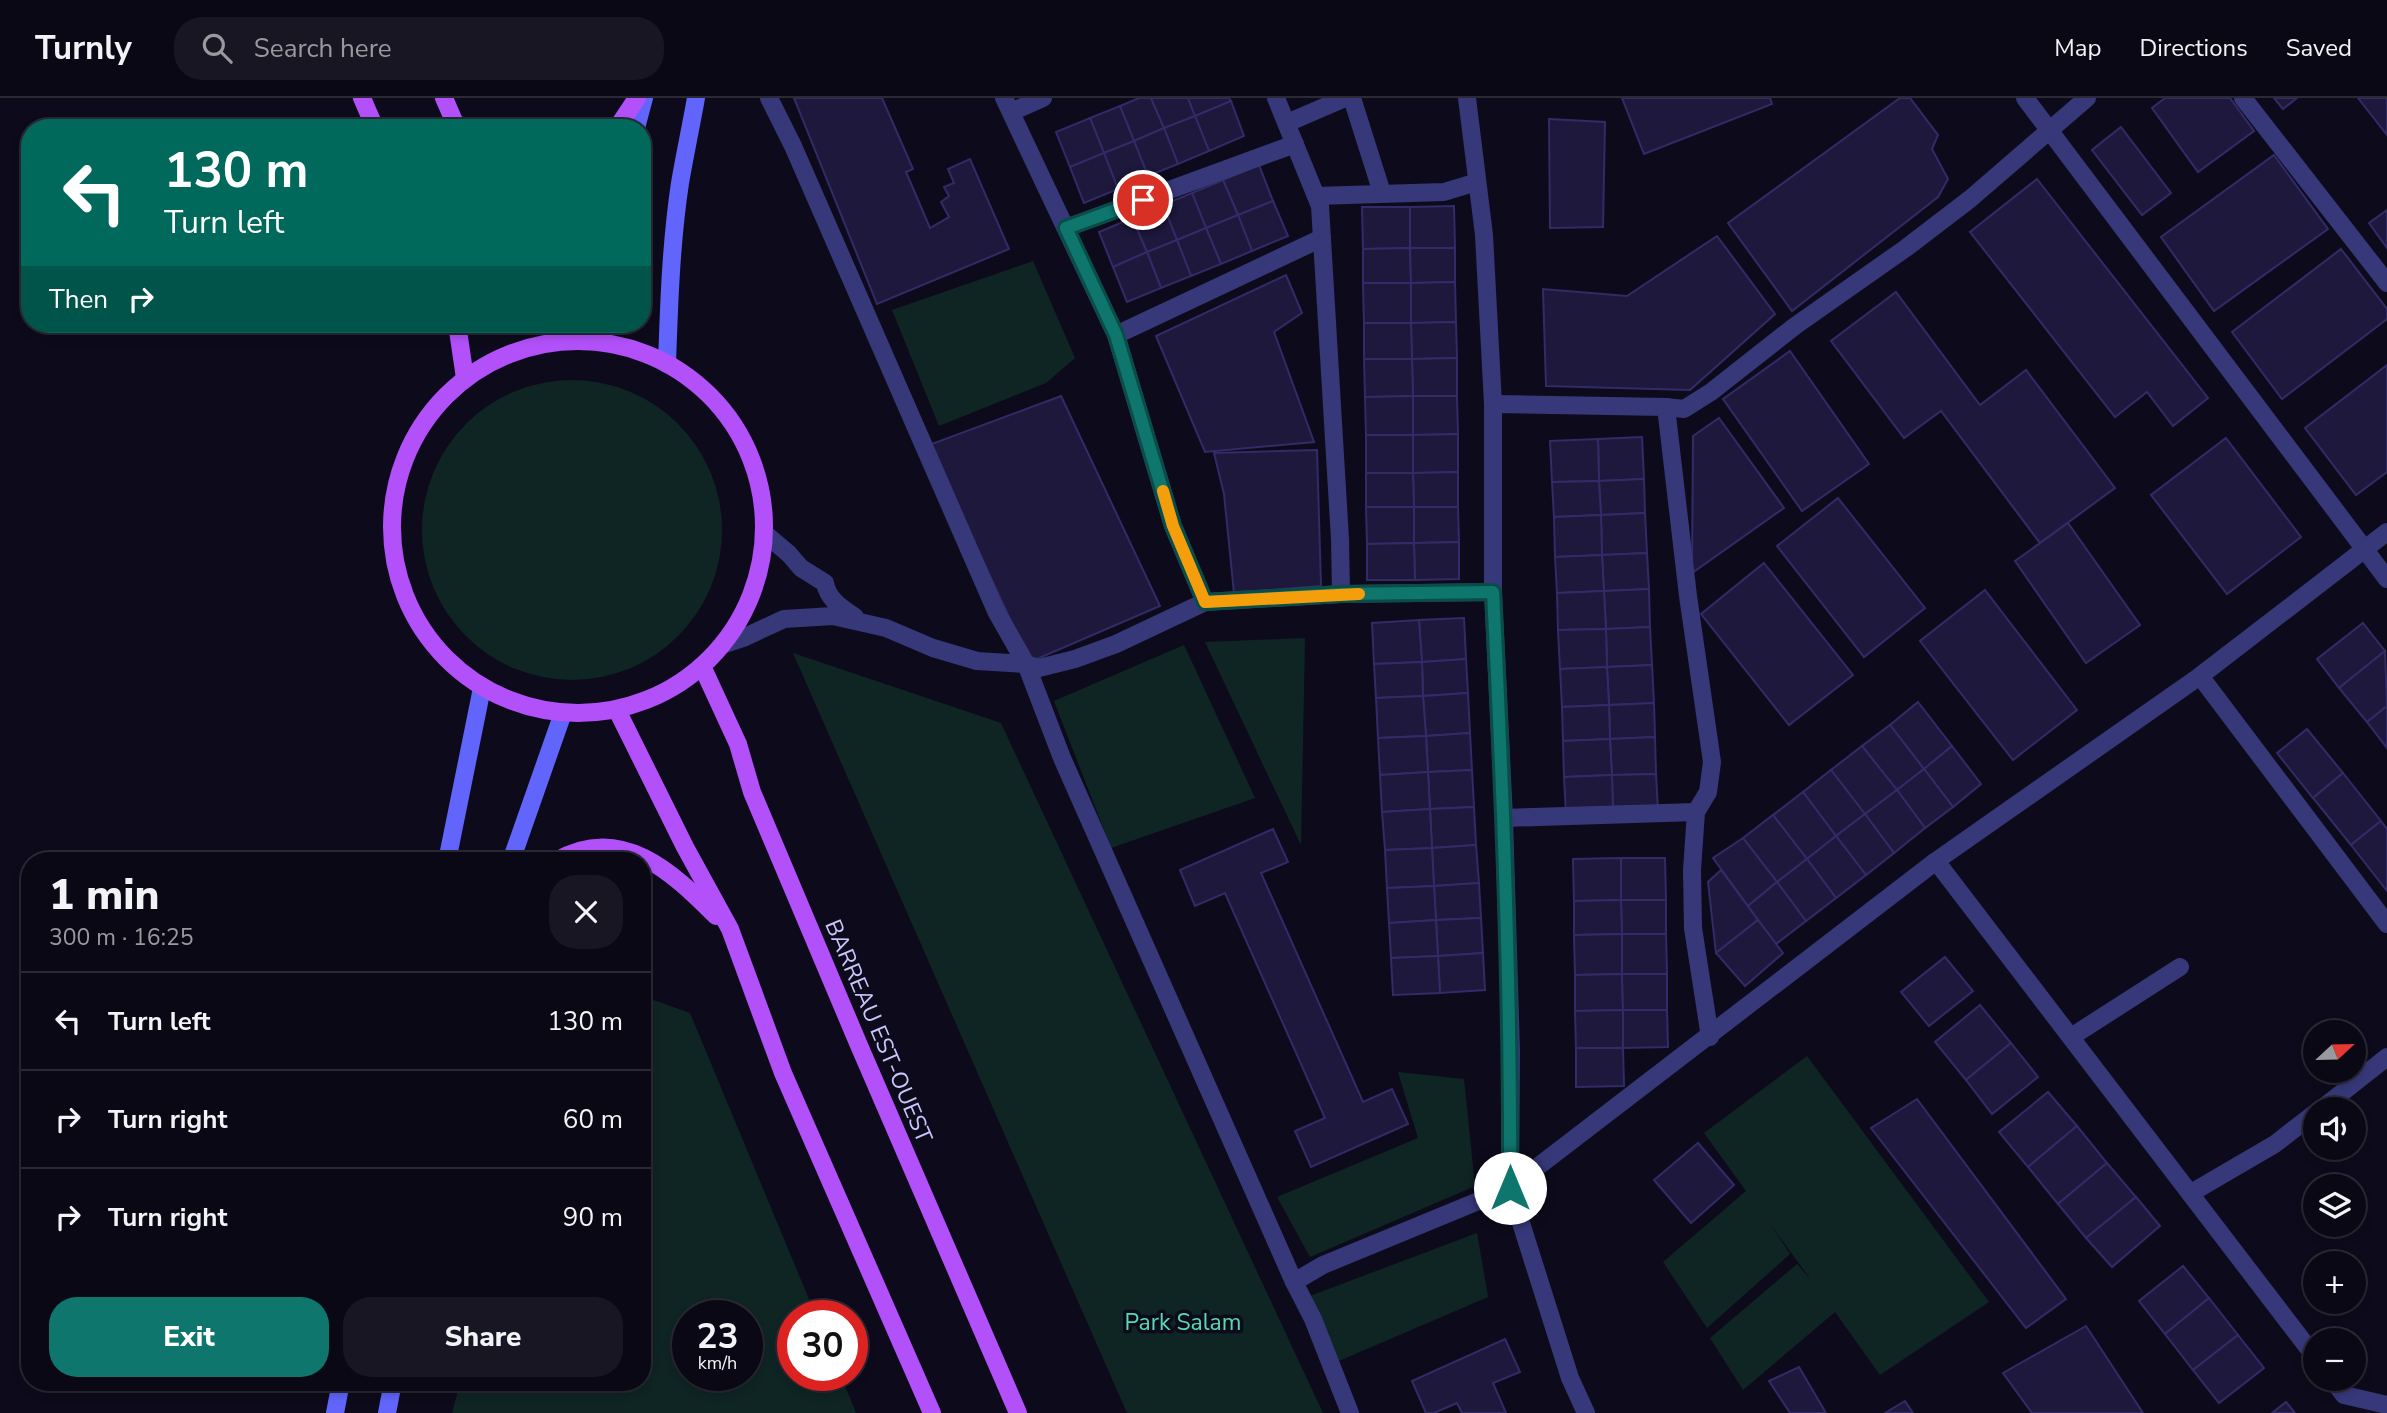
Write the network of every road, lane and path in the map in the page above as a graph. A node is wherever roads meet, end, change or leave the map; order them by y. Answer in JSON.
{"nodes":[{"id":1,"x":362,"y":98,"type":"edge"},
{"id":2,"x":444,"y":98,"type":"edge"},
{"id":3,"x":637,"y":98,"type":"edge"},
{"id":4,"x":643,"y":98,"type":"edge"},
{"id":5,"x":696,"y":98,"type":"edge"},
{"id":6,"x":769,"y":98,"type":"edge"},
{"id":7,"x":1043,"y":98,"type":"edge"},
{"id":8,"x":1276,"y":98,"type":"edge"},
{"id":9,"x":1345,"y":98,"type":"edge"},
{"id":10,"x":1352,"y":98,"type":"edge"},
{"id":11,"x":1467,"y":98,"type":"edge"},
{"id":12,"x":2025,"y":98,"type":"edge"},
{"id":13,"x":2087,"y":98,"type":"edge"},
{"id":14,"x":2243,"y":98,"type":"edge"},
{"id":15,"x":1007,"y":105,"type":"edge"},
{"id":16,"x":371,"y":119,"type":"edge"},
{"id":17,"x":455,"y":119,"type":"edge"},
{"id":18,"x":623,"y":119,"type":"edge"},
{"id":19,"x":638,"y":119,"type":"edge"},
{"id":20,"x":1287,"y":123,"type":"junction"},
{"id":21,"x":2049,"y":129,"type":"junction"},
{"id":22,"x":1295,"y":144,"type":"junction"},
{"id":23,"x":1476,"y":182,"type":"junction"},
{"id":24,"x":1382,"y":193,"type":"junction"},
{"id":25,"x":1317,"y":196,"type":"junction"},
{"id":26,"x":1066,"y":228,"type":"junction"},
{"id":27,"x":1322,"y":238,"type":"junction"},
{"id":28,"x":2387,"y":283,"type":"edge"},
{"id":29,"x":458,"y":333,"type":"edge"},
{"id":30,"x":554,"y":333,"type":"edge"},
{"id":31,"x":583,"y":333,"type":"edge"},
{"id":32,"x":589,"y":333,"type":"edge"},
{"id":33,"x":1116,"y":335,"type":"junction"},
{"id":34,"x":558,"y":340,"type":"junction"},
{"id":35,"x":667,"y":365,"type":"junction"},
{"id":36,"x":465,"y":378,"type":"junction"},
{"id":37,"x":1493,"y":404,"type":"junction"},
{"id":38,"x":1665,"y":407,"type":"junction"},
{"id":39,"x":2387,"y":532,"type":"edge"},
{"id":40,"x":764,"y":533,"type":"junction"},
{"id":41,"x":2364,"y":550,"type":"junction"},
{"id":42,"x":2387,"y":579,"type":"edge"},
{"id":43,"x":1493,"y":592,"type":"junction"},
{"id":44,"x":1341,"y":594,"type":"junction"},
{"id":45,"x":1205,"y":602,"type":"junction"},
{"id":46,"x":860,"y":621,"type":"junction"},
{"id":47,"x":722,"y":645,"type":"junction"},
{"id":48,"x":1026,"y":664,"type":"junction"},
{"id":49,"x":702,"y":666,"type":"junction"},
{"id":50,"x":2200,"y":676,"type":"junction"},
{"id":51,"x":482,"y":688,"type":"junction"},
{"id":52,"x":617,"y":710,"type":"junction"},
{"id":53,"x":563,"y":713,"type":"junction"},
{"id":54,"x":1696,"y":812,"type":"junction"},
{"id":55,"x":1504,"y":818,"type":"junction"},
{"id":56,"x":449,"y":852,"type":"edge"},
{"id":57,"x":515,"y":852,"type":"edge"},
{"id":58,"x":579,"y":852,"type":"edge"},
{"id":59,"x":628,"y":852,"type":"edge"},
{"id":60,"x":651,"y":861,"type":"edge"},
{"id":61,"x":1937,"y":861,"type":"junction"},
{"id":62,"x":2387,"y":923,"type":"edge"},
{"id":63,"x":730,"y":929,"type":"junction"},
{"id":64,"x":2179,"y":967,"type":"dead end"},
{"id":65,"x":1710,"y":1037,"type":"junction"},
{"id":66,"x":2071,"y":1037,"type":"junction"},
{"id":67,"x":2387,"y":1057,"type":"edge"},
{"id":68,"x":2336,"y":1097,"type":"edge"},
{"id":69,"x":2303,"y":1122,"type":"edge"},
{"id":70,"x":1510,"y":1188,"type":"junction"},
{"id":71,"x":2191,"y":1193,"type":"junction"},
{"id":72,"x":1294,"y":1282,"type":"junction"},
{"id":73,"x":2303,"y":1341,"type":"edge"},
{"id":74,"x":339,"y":1391,"type":"edge"},
{"id":75,"x":391,"y":1391,"type":"edge"},
{"id":76,"x":2341,"y":1391,"type":"edge"},
{"id":77,"x":2344,"y":1395,"type":"junction"},
{"id":78,"x":2387,"y":1405,"type":"edge"},
{"id":79,"x":335,"y":1413,"type":"edge"},
{"id":80,"x":387,"y":1413,"type":"edge"},
{"id":81,"x":932,"y":1413,"type":"edge"},
{"id":82,"x":1017,"y":1413,"type":"edge"},
{"id":83,"x":1350,"y":1413,"type":"edge"},
{"id":84,"x":1586,"y":1413,"type":"edge"},
{"id":85,"x":2341,"y":1413,"type":"edge"}],
"edges":[{"from":1,"to":16,"type":"main road"},
{"from":2,"to":17,"type":"main road"},
{"from":3,"to":18,"type":"main road"},
{"from":4,"to":19,"type":"street"},
{"from":5,"to":35,"type":"street"},
{"from":6,"to":48,"type":"street"},
{"from":7,"to":15,"type":"street"},
{"from":8,"to":20,"type":"street"},
{"from":9,"to":20,"type":"street"},
{"from":10,"to":24,"type":"street"},
{"from":11,"to":23,"type":"street"},
{"from":12,"to":21,"type":"street"},
{"from":13,"to":21,"type":"street"},
{"from":14,"to":28,"type":"street"},
{"from":15,"to":26,"type":"street"},
{"from":20,"to":22,"type":"street"},
{"from":21,"to":38,"type":"street"},
{"from":21,"to":41,"type":"street"},
{"from":22,"to":25,"type":"street"},
{"from":22,"to":26,"type":"street"},
{"from":23,"to":24,"type":"street"},
{"from":23,"to":37,"type":"street"},
{"from":24,"to":25,"type":"street"},
{"from":25,"to":27,"type":"street"},
{"from":26,"to":33,"type":"street"},
{"from":27,"to":33,"type":"street"},
{"from":27,"to":44,"type":"street"},
{"from":29,"to":36,"type":"main road"},
{"from":30,"to":34,"type":"main road"},
{"from":31,"to":34,"type":"main road"},
{"from":32,"to":35,"type":"main road"},
{"from":33,"to":45,"type":"street"},
{"from":34,"to":36,"type":"main road"},
{"from":35,"to":40,"type":"main road"},
{"from":36,"to":51,"type":"main road"},
{"from":37,"to":38,"type":"street"},
{"from":37,"to":43,"type":"street"},
{"from":38,"to":54,"type":"street"},
{"from":39,"to":41,"type":"street"},
{"from":40,"to":46,"type":"street"},
{"from":40,"to":47,"type":"main road"},
{"from":41,"to":42,"type":"street"},
{"from":41,"to":50,"type":"street"},
{"from":43,"to":44,"type":"street"},
{"from":43,"to":55,"type":"street"},
{"from":44,"to":45,"type":"street"},
{"from":45,"to":48,"type":"street"},
{"from":46,"to":47,"type":"street"},
{"from":46,"to":48,"type":"street"},
{"from":47,"to":49,"type":"main road"},
{"from":48,"to":72,"type":"street"},
{"from":49,"to":52,"type":"main road"},
{"from":49,"to":82,"type":"main road","name":"BARREAU EST-OUEST"},
{"from":50,"to":61,"type":"street"},
{"from":50,"to":62,"type":"street"},
{"from":51,"to":53,"type":"main road"},
{"from":51,"to":56,"type":"street"},
{"from":52,"to":53,"type":"main road"},
{"from":52,"to":63,"type":"main road"},
{"from":53,"to":57,"type":"street"},
{"from":54,"to":55,"type":"street"},
{"from":54,"to":65,"type":"street"},
{"from":55,"to":70,"type":"street"},
{"from":58,"to":59,"type":"main road"},
{"from":60,"to":63,"type":"main road"},
{"from":61,"to":65,"type":"street"},
{"from":61,"to":66,"type":"street"},
{"from":63,"to":81,"type":"main road"},
{"from":64,"to":66,"type":"street"},
{"from":65,"to":70,"type":"street"},
{"from":66,"to":71,"type":"street"},
{"from":67,"to":68,"type":"street"},
{"from":69,"to":71,"type":"street"},
{"from":70,"to":72,"type":"street"},
{"from":70,"to":84,"type":"street"},
{"from":71,"to":73,"type":"street"},
{"from":72,"to":83,"type":"street"},
{"from":74,"to":79,"type":"street"},
{"from":75,"to":80,"type":"street"},
{"from":76,"to":77,"type":"street"},
{"from":77,"to":78,"type":"street"},
{"from":77,"to":85,"type":"street"}]}
